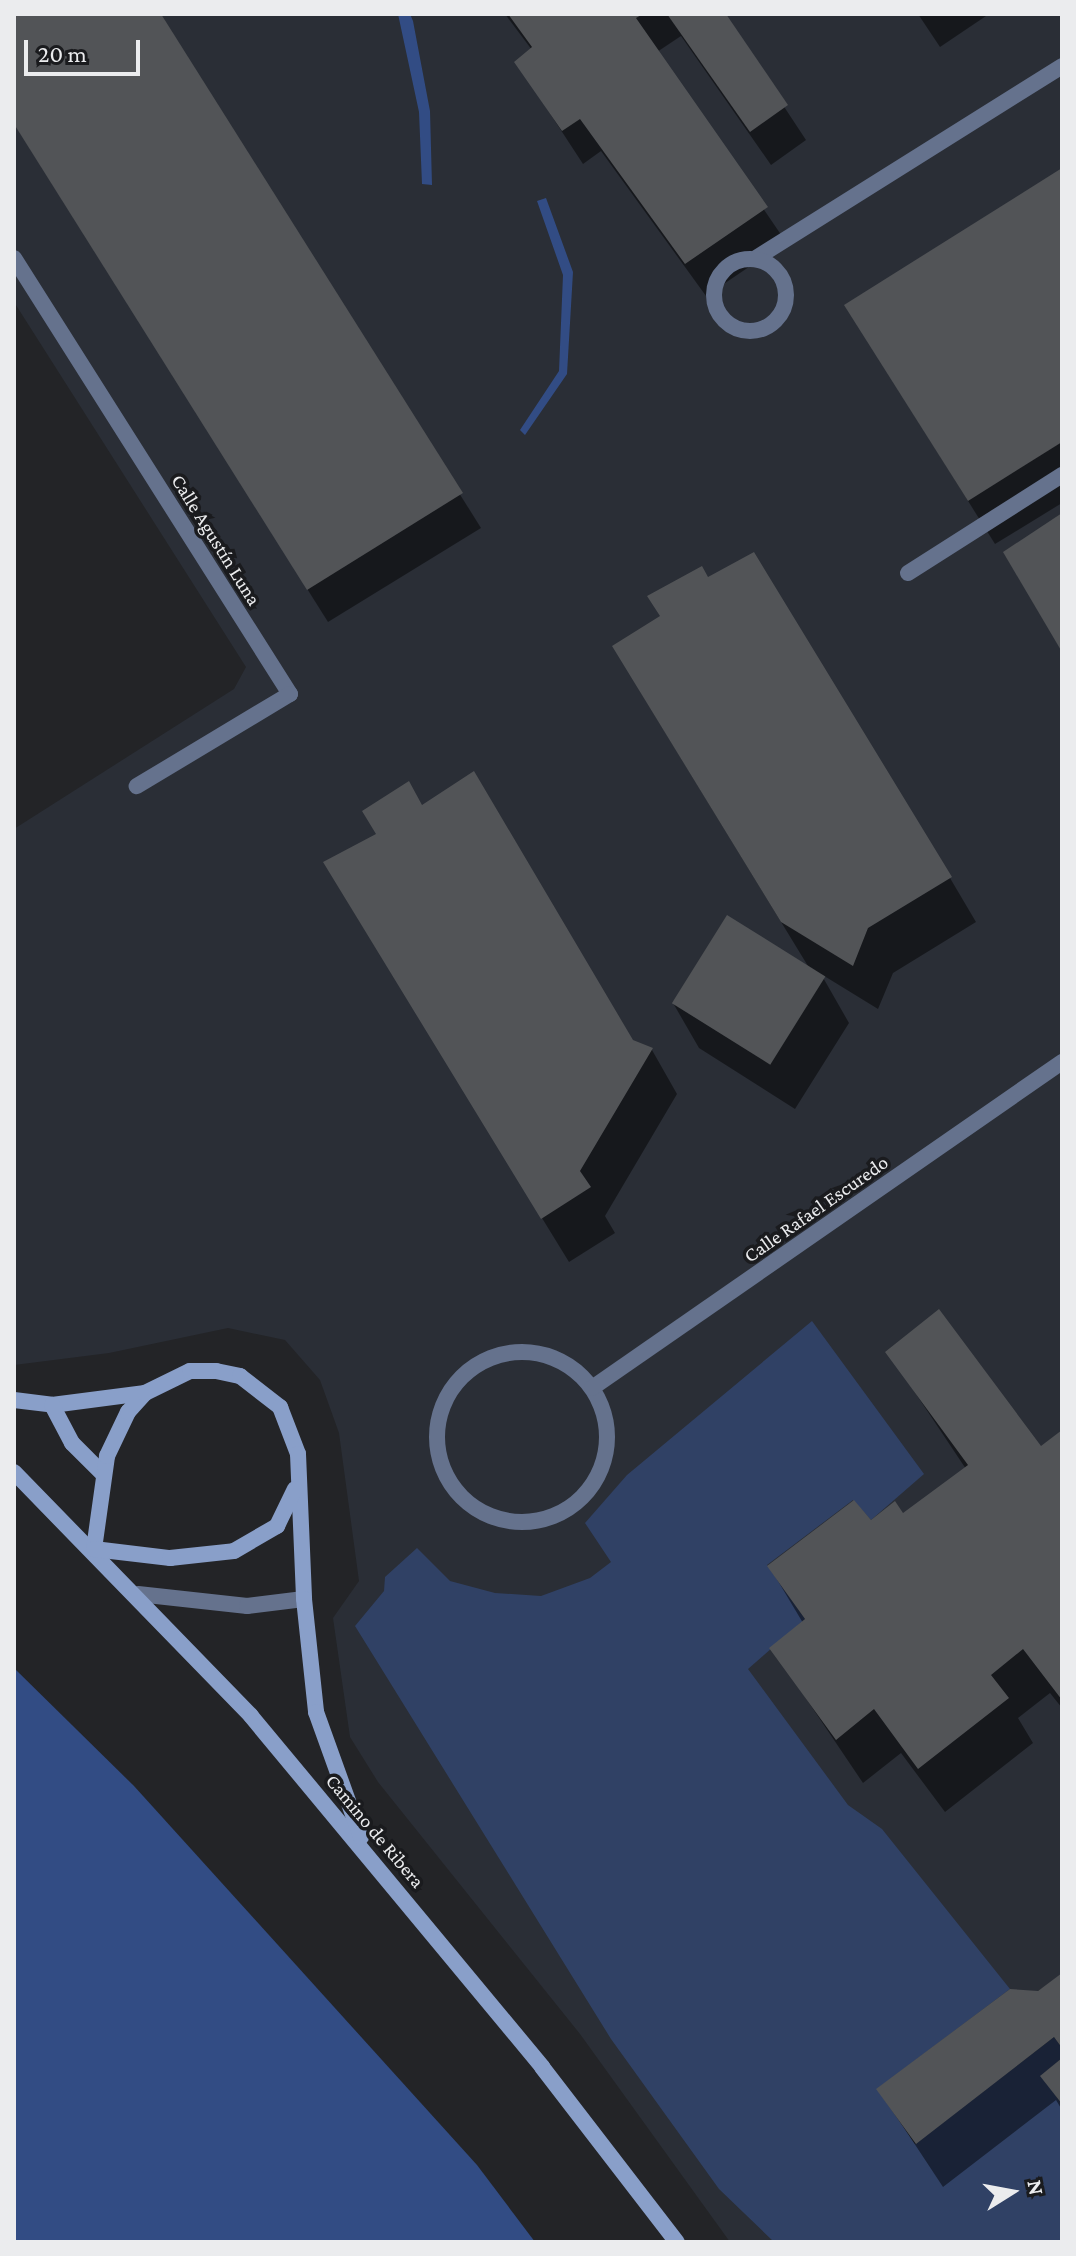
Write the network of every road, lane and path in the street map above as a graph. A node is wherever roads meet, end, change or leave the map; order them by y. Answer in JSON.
{"nodes":[{"id":1,"x":1062,"y":66,"type":"edge"},
{"id":2,"x":14,"y":258,"type":"edge"},
{"id":3,"x":756,"y":258,"type":"junction"},
{"id":4,"x":1062,"y":475,"type":"edge"},
{"id":5,"x":908,"y":573,"type":"dead end"},
{"id":6,"x":137,"y":786,"type":"dead end"},
{"id":7,"x":1062,"y":1062,"type":"edge"},
{"id":8,"x":592,"y":1388,"type":"junction"},
{"id":9,"x":145,"y":1393,"type":"junction"},
{"id":10,"x":14,"y":1400,"type":"edge"},
{"id":11,"x":52,"y":1405,"type":"junction"},
{"id":12,"x":14,"y":1472,"type":"edge"},
{"id":13,"x":102,"y":1473,"type":"junction"},
{"id":14,"x":297,"y":1480,"type":"junction"},
{"id":15,"x":94,"y":1549,"type":"junction"},
{"id":16,"x":138,"y":1594,"type":"junction"},
{"id":17,"x":304,"y":1599,"type":"junction"},
{"id":18,"x":366,"y":1850,"type":"junction"},
{"id":19,"x":677,"y":2242,"type":"edge"}],
"edges":[{"from":1,"to":3,"type":"street"},
{"from":2,"to":6,"type":"street","name":"Calle Agustín Luna"},
{"from":3,"to":3,"type":"street"},
{"from":4,"to":5,"type":"street"},
{"from":7,"to":8,"type":"street","name":"Calle Rafael Escuredo"},
{"from":8,"to":8,"type":"street"},
{"from":9,"to":11,"type":"street"},
{"from":9,"to":13,"type":"street"},
{"from":9,"to":14,"type":"street"},
{"from":10,"to":11,"type":"street"},
{"from":11,"to":13,"type":"street"},
{"from":12,"to":15,"type":"street","name":"Camino de Ribera"},
{"from":13,"to":15,"type":"street"},
{"from":14,"to":15,"type":"street"},
{"from":14,"to":17,"type":"street"},
{"from":15,"to":16,"type":"street","name":"Camino de Ribera"},
{"from":16,"to":17,"type":"street"},
{"from":16,"to":18,"type":"street","name":"Camino de Ribera"},
{"from":17,"to":18,"type":"street"},
{"from":18,"to":19,"type":"street","name":"Camino de Ribera"}]}
